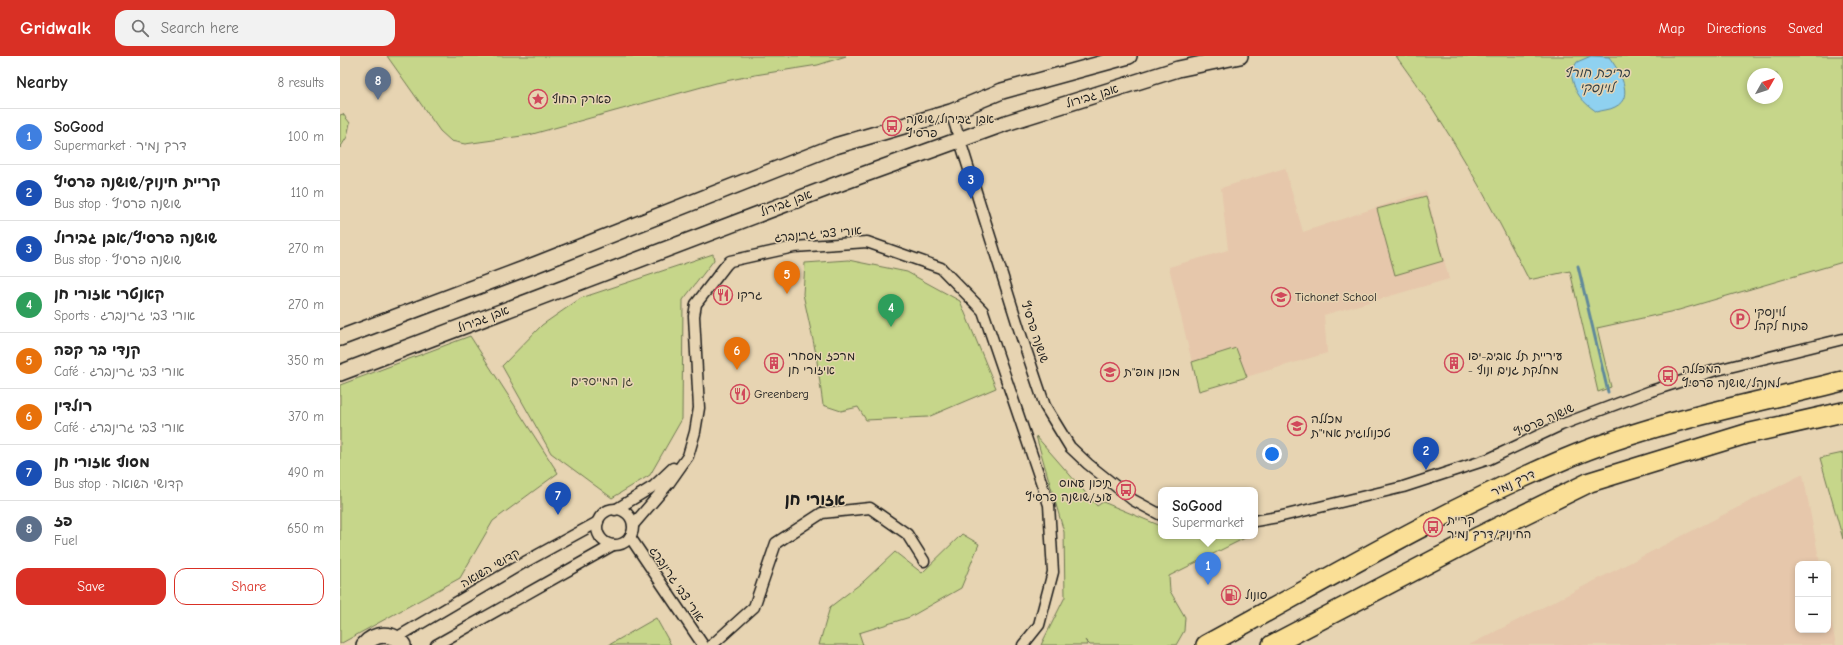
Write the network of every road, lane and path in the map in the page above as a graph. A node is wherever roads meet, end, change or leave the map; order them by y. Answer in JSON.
{"nodes":[{"id":1,"x":1129,"y":56,"type":"edge"},
{"id":2,"x":1240,"y":56,"type":"edge"},
{"id":3,"x":951,"y":112,"type":"junction"},
{"id":4,"x":961,"y":139,"type":"junction"},
{"id":5,"x":340,"y":338,"type":"edge"},
{"id":6,"x":1843,"y":339,"type":"edge"},
{"id":7,"x":340,"y":373,"type":"edge"},
{"id":8,"x":1843,"y":381,"type":"edge"},
{"id":9,"x":1843,"y":412,"type":"edge"},
{"id":10,"x":688,"y":456,"type":"junction"},
{"id":11,"x":615,"y":510,"type":"junction"},
{"id":12,"x":1158,"y":513,"type":"edge"},
{"id":13,"x":1258,"y":520,"type":"edge"},
{"id":14,"x":598,"y":522,"type":"junction"},
{"id":15,"x":632,"y":525,"type":"junction"},
{"id":16,"x":630,"y":537,"type":"junction"},
{"id":17,"x":613,"y":545,"type":"junction"},
{"id":18,"x":924,"y":561,"type":"dead end"},
{"id":19,"x":400,"y":642,"type":"edge"},
{"id":20,"x":364,"y":645,"type":"edge"},
{"id":21,"x":436,"y":645,"type":"edge"},
{"id":22,"x":703,"y":645,"type":"edge"},
{"id":23,"x":712,"y":645,"type":"edge"},
{"id":24,"x":1023,"y":645,"type":"edge"},
{"id":25,"x":1206,"y":645,"type":"edge"},
{"id":26,"x":1272,"y":645,"type":"edge"}],
"edges":[{"from":1,"to":3,"type":"street"},
{"from":2,"to":4,"type":"street","name":"אבן גבירול"},
{"from":3,"to":4,"type":"street","name":"שושנה פרסיץ"},
{"from":3,"to":5,"type":"street"},
{"from":4,"to":7,"type":"street","name":"אבן גבירול"},
{"from":4,"to":12,"type":"street","name":"שושנה פרסיץ"},
{"from":6,"to":13,"type":"street","name":"שושנה פרסיץ"},
{"from":8,"to":25,"type":"highway","name":"דרך נמיר"},
{"from":9,"to":26,"type":"highway"},
{"from":10,"to":11,"type":"street"},
{"from":10,"to":15,"type":"street","name":"אורי צבי גרינברג"},
{"from":10,"to":24,"type":"street","name":"אורי צבי גרינברג"},
{"from":11,"to":14,"type":"street"},
{"from":11,"to":15,"type":"street"},
{"from":14,"to":17,"type":"street"},
{"from":14,"to":19,"type":"street","name":"קדושי השואה"},
{"from":15,"to":16,"type":"street"},
{"from":16,"to":17,"type":"street"},
{"from":16,"to":22,"type":"street","name":"אורי צבי גרינברג"},
{"from":17,"to":21,"type":"street"},
{"from":18,"to":23,"type":"street"},
{"from":19,"to":20,"type":"street"}]}
